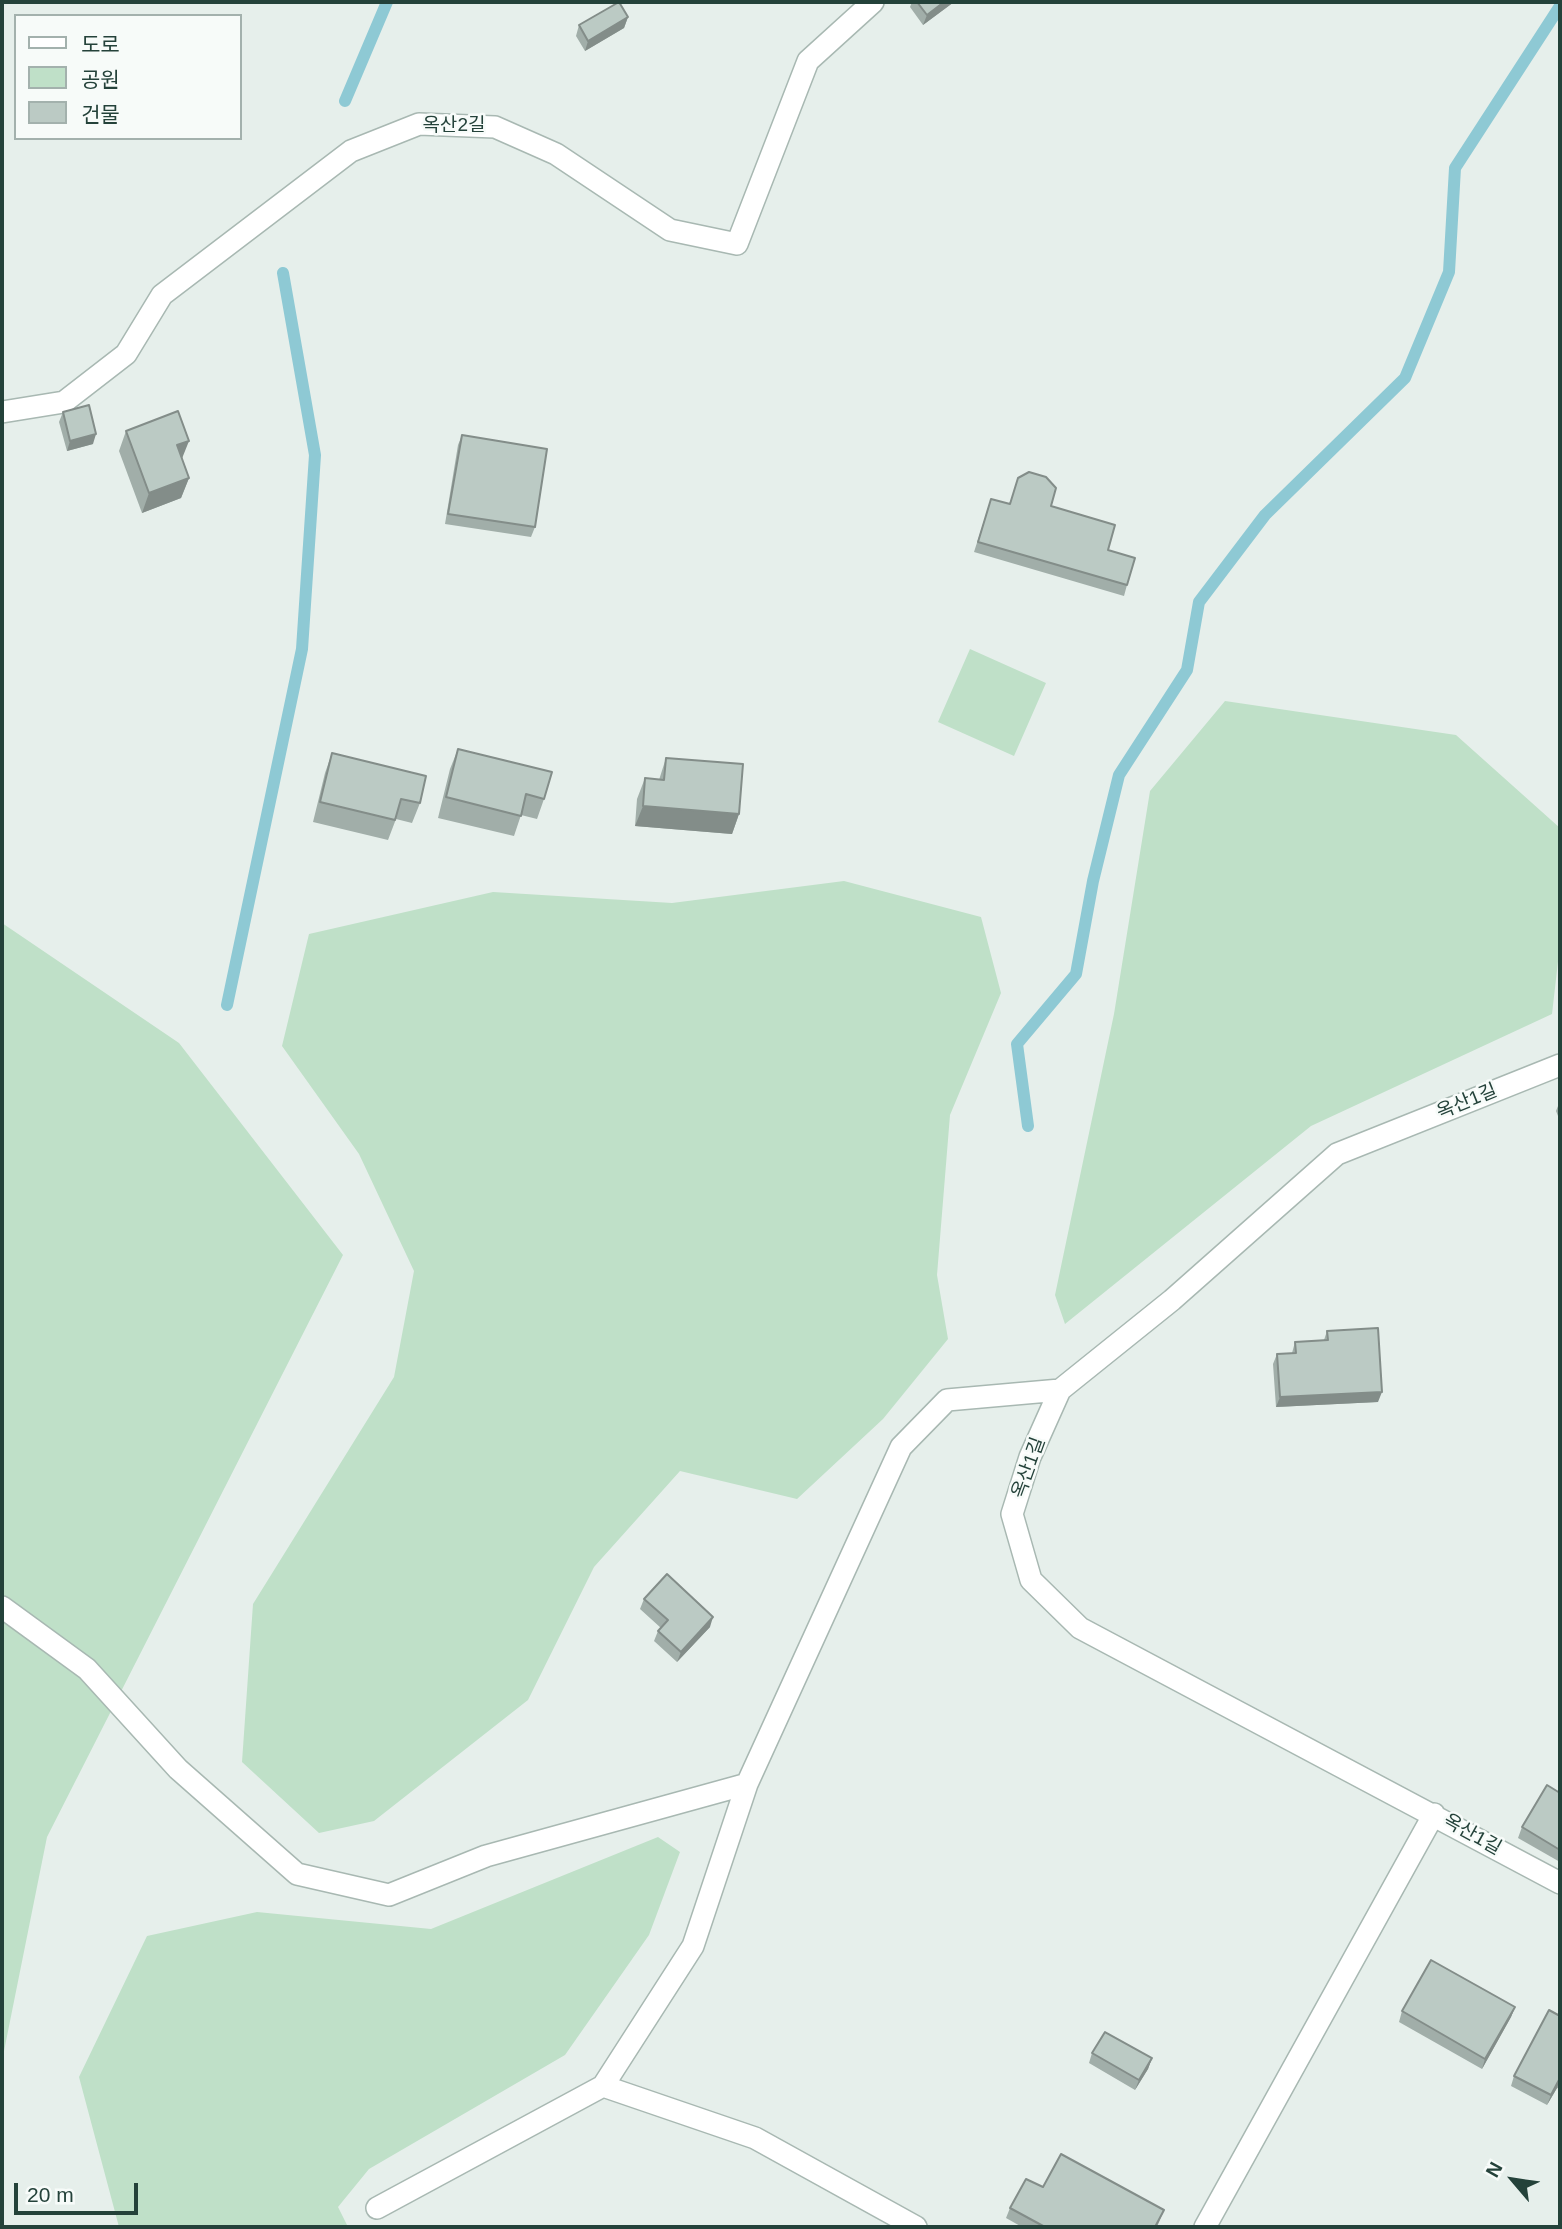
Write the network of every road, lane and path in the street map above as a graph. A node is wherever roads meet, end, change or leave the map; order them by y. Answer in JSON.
{"nodes":[{"id":1,"x":873,"y":2,"type":"edge"},
{"id":2,"x":2,"y":412,"type":"edge"},
{"id":3,"x":1560,"y":1065,"type":"edge"},
{"id":4,"x":1060,"y":1390,"type":"junction"},
{"id":5,"x":2,"y":1607,"type":"edge"},
{"id":6,"x":747,"y":1784,"type":"junction"},
{"id":7,"x":1434,"y":1814,"type":"junction"},
{"id":8,"x":1560,"y":1883,"type":"edge"},
{"id":9,"x":603,"y":2086,"type":"junction"},
{"id":10,"x":377,"y":2208,"type":"dead end"},
{"id":11,"x":916,"y":2227,"type":"edge"},
{"id":12,"x":1205,"y":2227,"type":"edge"}],
"edges":[{"from":1,"to":2,"type":"street","name":"옥산2길"},
{"from":3,"to":4,"type":"street","name":"옥산1길"},
{"from":4,"to":6,"type":"street"},
{"from":4,"to":7,"type":"street","name":"옥산1길"},
{"from":5,"to":6,"type":"street"},
{"from":6,"to":9,"type":"street"},
{"from":7,"to":8,"type":"street","name":"옥산1길"},
{"from":7,"to":12,"type":"street"},
{"from":9,"to":10,"type":"street"},
{"from":9,"to":11,"type":"street"}]}
